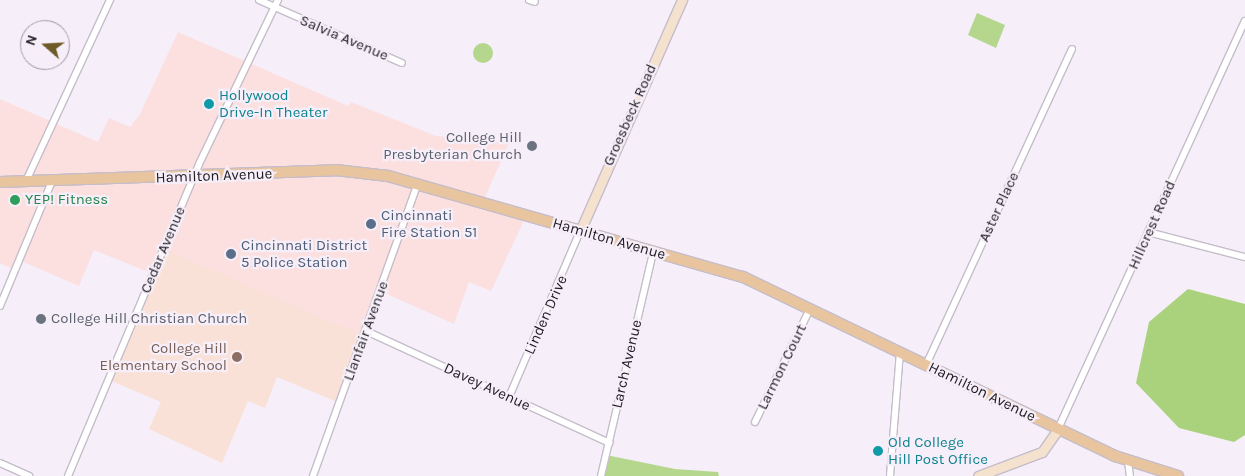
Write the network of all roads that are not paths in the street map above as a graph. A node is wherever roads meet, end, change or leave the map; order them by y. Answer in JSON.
{"nodes":[{"id":1,"x":110,"y":0,"type":"edge"},
{"id":2,"x":259,"y":0,"type":"edge"},
{"id":3,"x":278,"y":0,"type":"edge"},
{"id":4,"x":682,"y":0,"type":"edge"},
{"id":5,"x":275,"y":7,"type":"junction"},
{"id":6,"x":1245,"y":21,"type":"edge"},
{"id":7,"x":1072,"y":49,"type":"dead end"},
{"id":8,"x":402,"y":63,"type":"dead end"},
{"id":9,"x":194,"y":176,"type":"junction"},
{"id":10,"x":26,"y":181,"type":"junction"},
{"id":11,"x":52,"y":181,"type":"junction"},
{"id":12,"x":0,"y":182,"type":"edge"},
{"id":13,"x":418,"y":185,"type":"junction"},
{"id":14,"x":580,"y":231,"type":"junction"},
{"id":15,"x":1148,"y":232,"type":"junction"},
{"id":16,"x":653,"y":252,"type":"junction"},
{"id":17,"x":1245,"y":257,"type":"edge"},
{"id":18,"x":0,"y":306,"type":"edge"},
{"id":19,"x":809,"y":311,"type":"junction"},
{"id":20,"x":366,"y":331,"type":"junction"},
{"id":21,"x":900,"y":353,"type":"junction"},
{"id":22,"x":926,"y":365,"type":"junction"},
{"id":23,"x":509,"y":397,"type":"junction"},
{"id":24,"x":755,"y":422,"type":"dead end"},
{"id":25,"x":1058,"y":429,"type":"junction"},
{"id":26,"x":609,"y":443,"type":"junction"},
{"id":27,"x":1128,"y":462,"type":"junction"},
{"id":28,"x":0,"y":463,"type":"edge"},
{"id":29,"x":30,"y":476,"type":"edge"},
{"id":30,"x":68,"y":476,"type":"edge"},
{"id":31,"x":313,"y":476,"type":"edge"},
{"id":32,"x":602,"y":476,"type":"edge"},
{"id":33,"x":890,"y":476,"type":"edge"},
{"id":34,"x":978,"y":476,"type":"edge"},
{"id":35,"x":1130,"y":476,"type":"edge"},
{"id":36,"x":1178,"y":476,"type":"edge"}],
"edges":[{"from":1,"to":10,"type":"street"},
{"from":2,"to":5,"type":"street","name":"Salvia Avenue"},
{"from":3,"to":5,"type":"street","name":"Cedar Avenue"},
{"from":4,"to":14,"type":"street","name":"Groesbeck Road"},
{"from":5,"to":8,"type":"street","name":"Salvia Avenue"},
{"from":5,"to":9,"type":"street","name":"Cedar Avenue"},
{"from":6,"to":15,"type":"street","name":"Hillcrest Road"},
{"from":7,"to":22,"type":"street","name":"Aster Place"},
{"from":9,"to":11,"type":"main road","name":"Hamilton Avenue"},
{"from":9,"to":13,"type":"main road","name":"Hamilton Avenue"},
{"from":9,"to":30,"type":"street","name":"Cedar Avenue"},
{"from":10,"to":11,"type":"main road","name":"Hamilton Avenue"},
{"from":10,"to":12,"type":"main road","name":"Hamilton Avenue"},
{"from":11,"to":18,"type":"street"},
{"from":13,"to":14,"type":"main road","name":"Hamilton Avenue"},
{"from":13,"to":20,"type":"street","name":"Llanfair Avenue"},
{"from":14,"to":16,"type":"main road","name":"Hamilton Avenue"},
{"from":14,"to":23,"type":"street","name":"Linden Drive"},
{"from":15,"to":17,"type":"street"},
{"from":15,"to":25,"type":"street","name":"Hillcrest Road"},
{"from":16,"to":19,"type":"main road","name":"Hamilton Avenue"},
{"from":16,"to":26,"type":"street","name":"Larch Avenue"},
{"from":19,"to":21,"type":"main road","name":"Hamilton Avenue"},
{"from":19,"to":24,"type":"street","name":"Larmon Court"},
{"from":20,"to":23,"type":"street","name":"Davey Avenue"},
{"from":20,"to":31,"type":"street","name":"Llanfair Avenue"},
{"from":21,"to":22,"type":"main road","name":"Hamilton Avenue"},
{"from":21,"to":33,"type":"street"},
{"from":22,"to":25,"type":"main road","name":"Hamilton Avenue"},
{"from":23,"to":26,"type":"street","name":"Davey Avenue"},
{"from":25,"to":27,"type":"main road","name":"Hamilton Avenue"},
{"from":25,"to":34,"type":"street"},
{"from":26,"to":32,"type":"street","name":"Larch Avenue"},
{"from":27,"to":35,"type":"street"},
{"from":27,"to":36,"type":"main road","name":"Hamilton Avenue"},
{"from":28,"to":29,"type":"street"}]}
